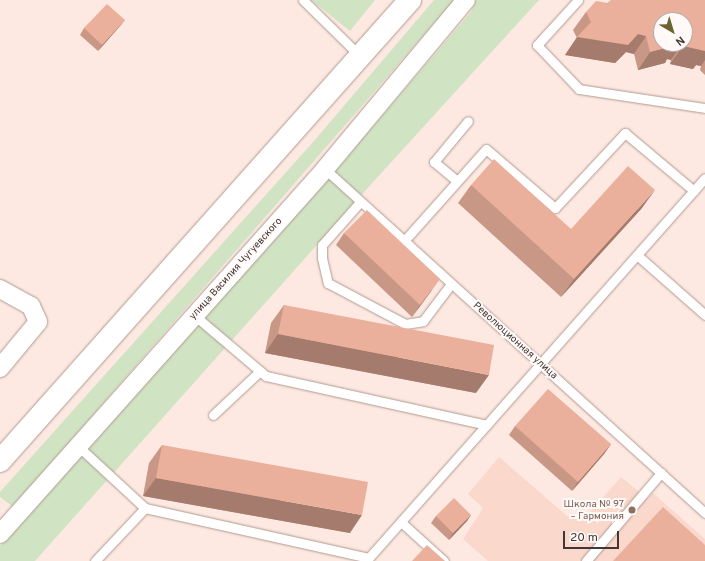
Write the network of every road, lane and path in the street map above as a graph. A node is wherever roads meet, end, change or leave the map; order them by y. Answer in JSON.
{"nodes":[{"id":1,"x":303,"y":0,"type":"edge"},
{"id":2,"x":410,"y":0,"type":"edge"},
{"id":3,"x":466,"y":0,"type":"edge"},
{"id":4,"x":578,"y":0,"type":"edge"},
{"id":5,"x":360,"y":56,"type":"junction"},
{"id":6,"x":705,"y":108,"type":"edge"},
{"id":7,"x":468,"y":121,"type":"dead end"},
{"id":8,"x":324,"y":170,"type":"junction"},
{"id":9,"x":705,"y":178,"type":"edge"},
{"id":10,"x":457,"y":181,"type":"junction"},
{"id":11,"x":694,"y":191,"type":"junction"},
{"id":12,"x":360,"y":202,"type":"junction"},
{"id":13,"x":404,"y":241,"type":"junction"},
{"id":14,"x":637,"y":255,"type":"junction"},
{"id":15,"x":451,"y":284,"type":"junction"},
{"id":16,"x":0,"y":289,"type":"edge"},
{"id":17,"x":194,"y":315,"type":"junction"},
{"id":18,"x":705,"y":315,"type":"edge"},
{"id":19,"x":540,"y":364,"type":"junction"},
{"id":20,"x":0,"y":368,"type":"edge"},
{"id":21,"x":260,"y":371,"type":"junction"},
{"id":22,"x":213,"y":415,"type":"dead end"},
{"id":23,"x":487,"y":425,"type":"junction"},
{"id":24,"x":78,"y":446,"type":"junction"},
{"id":25,"x":0,"y":461,"type":"edge"},
{"id":26,"x":660,"y":473,"type":"junction"},
{"id":27,"x":145,"y":508,"type":"junction"},
{"id":28,"x":705,"y":513,"type":"edge"},
{"id":29,"x":401,"y":522,"type":"junction"},
{"id":30,"x":0,"y":534,"type":"edge"},
{"id":31,"x":367,"y":560,"type":"edge"},
{"id":32,"x":95,"y":561,"type":"edge"},
{"id":33,"x":444,"y":561,"type":"edge"},
{"id":34,"x":586,"y":561,"type":"edge"}],
"edges":[{"from":1,"to":5,"type":"lane"},
{"from":2,"to":5,"type":"main road"},
{"from":3,"to":8,"type":"street","name":"улица Василия Чугуевского"},
{"from":4,"to":6,"type":"lane"},
{"from":5,"to":25,"type":"main road"},
{"from":7,"to":10,"type":"lane"},
{"from":8,"to":12,"type":"lane","name":"Революционная улица"},
{"from":8,"to":17,"type":"street","name":"улица Василия Чугуевского"},
{"from":9,"to":11,"type":"lane"},
{"from":10,"to":11,"type":"lane"},
{"from":10,"to":13,"type":"lane"},
{"from":11,"to":14,"type":"lane"},
{"from":12,"to":13,"type":"lane","name":"Революционная улица"},
{"from":12,"to":15,"type":"lane"},
{"from":13,"to":15,"type":"lane","name":"Революционная улица"},
{"from":14,"to":18,"type":"lane"},
{"from":14,"to":19,"type":"lane"},
{"from":15,"to":19,"type":"lane","name":"Революционная улица"},
{"from":16,"to":20,"type":"street"},
{"from":17,"to":21,"type":"lane"},
{"from":17,"to":24,"type":"street","name":"улица Василия Чугуевского"},
{"from":19,"to":23,"type":"lane"},
{"from":19,"to":26,"type":"lane","name":"Революционная улица"},
{"from":21,"to":22,"type":"lane"},
{"from":21,"to":23,"type":"lane"},
{"from":23,"to":29,"type":"lane"},
{"from":24,"to":27,"type":"lane"},
{"from":24,"to":30,"type":"street","name":"улица Василия Чугуевского"},
{"from":26,"to":28,"type":"lane","name":"Революционная улица"},
{"from":26,"to":34,"type":"lane"},
{"from":27,"to":31,"type":"lane"},
{"from":27,"to":32,"type":"lane"},
{"from":29,"to":31,"type":"lane"},
{"from":29,"to":33,"type":"lane"}]}
